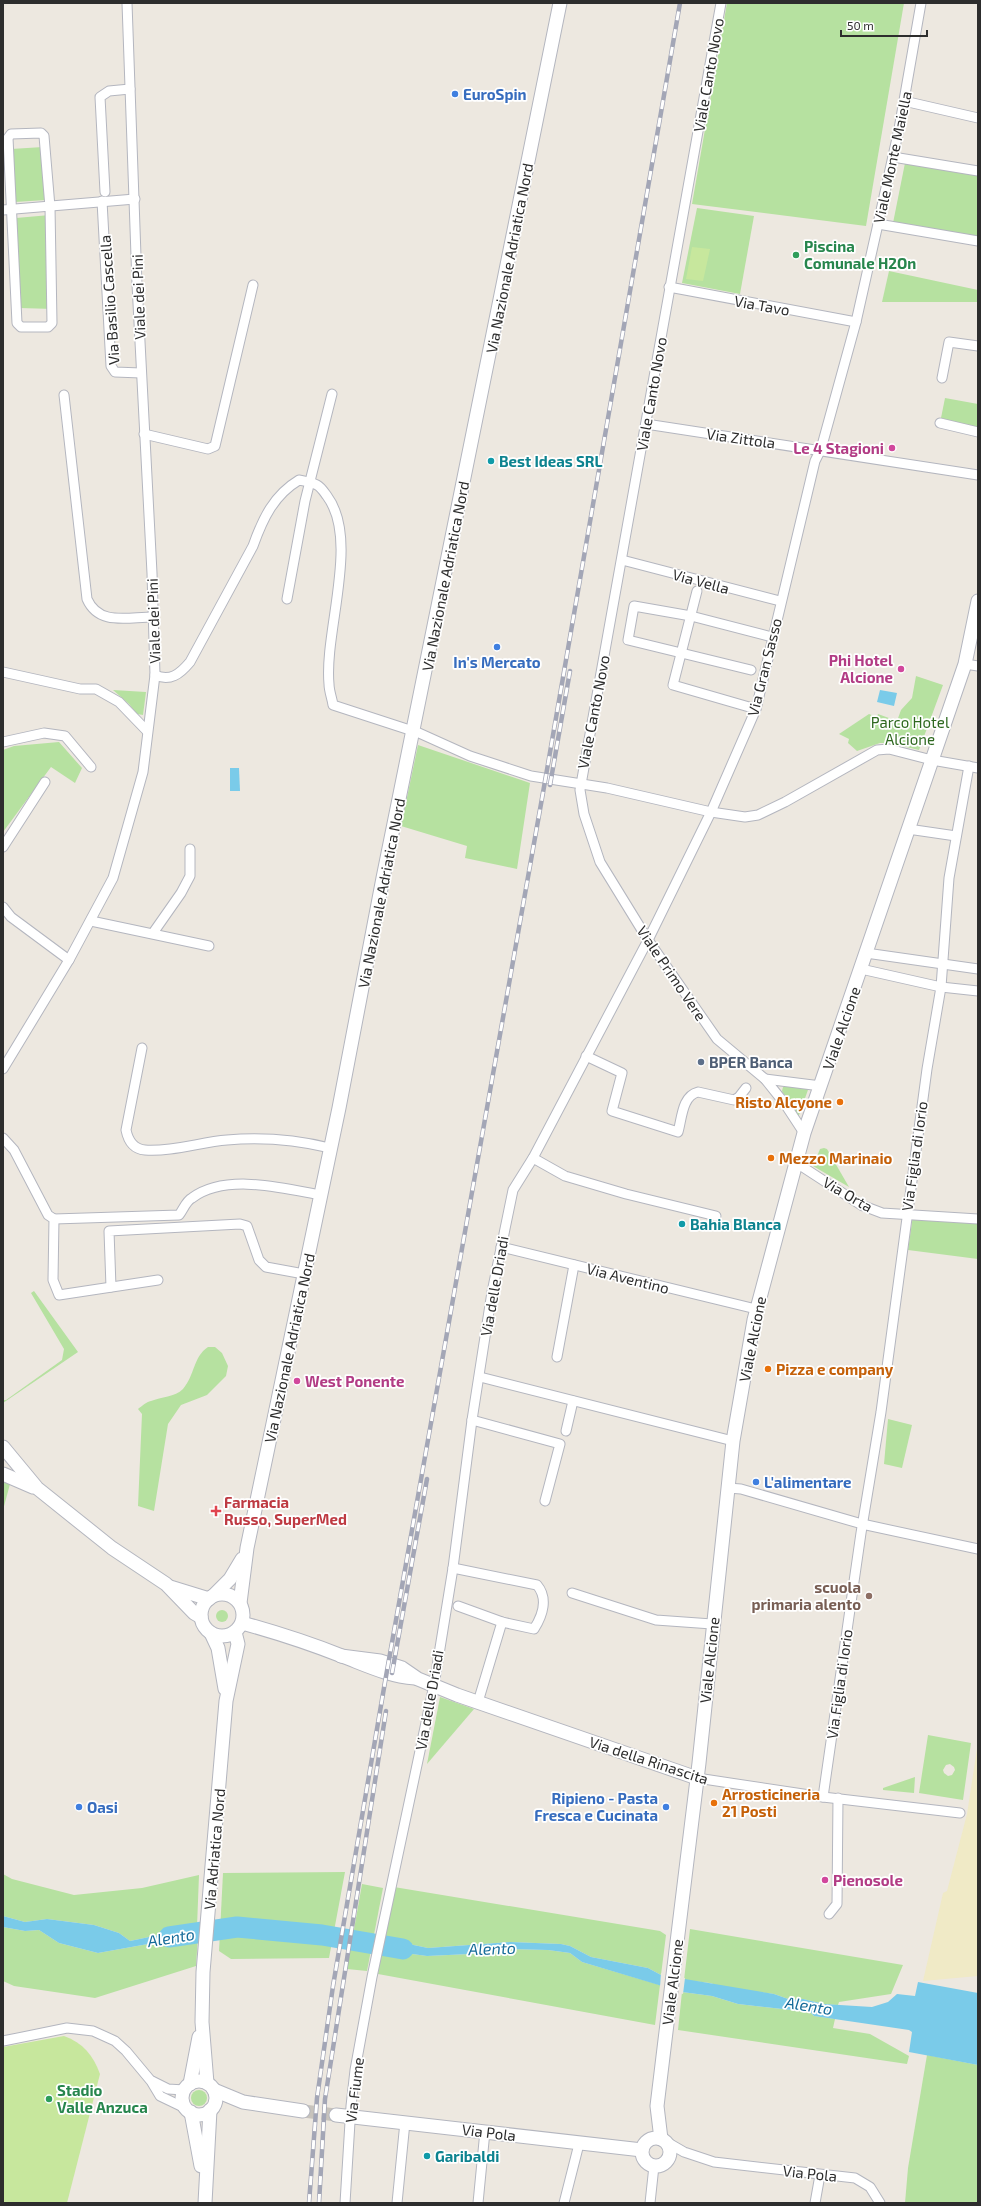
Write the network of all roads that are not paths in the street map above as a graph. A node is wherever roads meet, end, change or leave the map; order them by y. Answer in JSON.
{"nodes":[{"id":1,"x":127,"y":3,"type":"edge"},
{"id":2,"x":560,"y":3,"type":"edge"},
{"id":3,"x":720,"y":3,"type":"edge"},
{"id":4,"x":921,"y":3,"type":"edge"},
{"id":5,"x":130,"y":89,"type":"junction"},
{"id":6,"x":904,"y":101,"type":"junction"},
{"id":7,"x":978,"y":118,"type":"edge"},
{"id":8,"x":893,"y":156,"type":"junction"},
{"id":9,"x":978,"y":171,"type":"edge"},
{"id":10,"x":105,"y":192,"type":"dead end"},
{"id":11,"x":135,"y":199,"type":"junction"},
{"id":12,"x":102,"y":201,"type":"junction"},
{"id":13,"x":50,"y":207,"type":"junction"},
{"id":14,"x":3,"y":210,"type":"edge"},
{"id":15,"x":13,"y":210,"type":"junction"},
{"id":16,"x":878,"y":224,"type":"junction"},
{"id":17,"x":978,"y":241,"type":"edge"},
{"id":18,"x":253,"y":285,"type":"dead end"},
{"id":19,"x":669,"y":287,"type":"junction"},
{"id":20,"x":856,"y":322,"type":"junction"},
{"id":21,"x":978,"y":346,"type":"edge"},
{"id":22,"x":141,"y":373,"type":"junction"},
{"id":23,"x":942,"y":378,"type":"dead end"},
{"id":24,"x":332,"y":394,"type":"dead end"},
{"id":25,"x":64,"y":395,"type":"dead end"},
{"id":26,"x":940,"y":423,"type":"dead end"},
{"id":27,"x":646,"y":424,"type":"junction"},
{"id":28,"x":978,"y":432,"type":"edge"},
{"id":29,"x":144,"y":434,"type":"junction"},
{"id":30,"x":821,"y":449,"type":"junction"},
{"id":31,"x":978,"y":475,"type":"edge"},
{"id":32,"x":310,"y":482,"type":"junction"},
{"id":33,"x":622,"y":560,"type":"junction"},
{"id":34,"x":697,"y":591,"type":"dead end"},
{"id":35,"x":287,"y":599,"type":"dead end"},
{"id":36,"x":780,"y":601,"type":"junction"},
{"id":37,"x":978,"y":601,"type":"edge"},
{"id":38,"x":691,"y":616,"type":"junction"},
{"id":39,"x":153,"y":617,"type":"junction"},
{"id":40,"x":772,"y":637,"type":"junction"},
{"id":41,"x":680,"y":651,"type":"junction"},
{"id":42,"x":972,"y":665,"type":"edge"},
{"id":43,"x":751,"y":670,"type":"dead end"},
{"id":44,"x":3,"y":672,"type":"edge"},
{"id":45,"x":155,"y":675,"type":"junction"},
{"id":46,"x":756,"y":709,"type":"junction"},
{"id":47,"x":147,"y":731,"type":"junction"},
{"id":48,"x":414,"y":732,"type":"junction"},
{"id":49,"x":3,"y":742,"type":"edge"},
{"id":50,"x":932,"y":760,"type":"junction"},
{"id":51,"x":91,"y":767,"type":"dead end"},
{"id":52,"x":974,"y":767,"type":"edge"},
{"id":53,"x":45,"y":782,"type":"dead end"},
{"id":54,"x":579,"y":784,"type":"junction"},
{"id":55,"x":710,"y":812,"type":"junction"},
{"id":56,"x":908,"y":830,"type":"junction"},
{"id":57,"x":955,"y":840,"type":"junction"},
{"id":58,"x":3,"y":847,"type":"edge"},
{"id":59,"x":190,"y":849,"type":"dead end"},
{"id":60,"x":3,"y":907,"type":"edge"},
{"id":61,"x":91,"y":921,"type":"junction"},
{"id":62,"x":153,"y":933,"type":"junction"},
{"id":63,"x":648,"y":940,"type":"junction"},
{"id":64,"x":209,"y":946,"type":"dead end"},
{"id":65,"x":866,"y":953,"type":"junction"},
{"id":66,"x":69,"y":960,"type":"junction"},
{"id":67,"x":942,"y":965,"type":"junction"},
{"id":68,"x":861,"y":969,"type":"junction"},
{"id":69,"x":978,"y":969,"type":"edge"},
{"id":70,"x":941,"y":987,"type":"junction"},
{"id":71,"x":978,"y":991,"type":"edge"},
{"id":72,"x":142,"y":1048,"type":"dead end"},
{"id":73,"x":586,"y":1056,"type":"junction"},
{"id":74,"x":3,"y":1069,"type":"edge"},
{"id":75,"x":765,"y":1079,"type":"junction"},
{"id":76,"x":820,"y":1086,"type":"junction"},
{"id":77,"x":746,"y":1088,"type":"dead end"},
{"id":78,"x":804,"y":1133,"type":"junction"},
{"id":79,"x":3,"y":1138,"type":"edge"},
{"id":80,"x":330,"y":1148,"type":"junction"},
{"id":81,"x":533,"y":1158,"type":"junction"},
{"id":82,"x":795,"y":1162,"type":"junction"},
{"id":83,"x":320,"y":1195,"type":"junction"},
{"id":84,"x":716,"y":1216,"type":"dead end"},
{"id":85,"x":906,"y":1216,"type":"junction"},
{"id":86,"x":54,"y":1219,"type":"junction"},
{"id":87,"x":978,"y":1219,"type":"edge"},
{"id":88,"x":501,"y":1247,"type":"junction"},
{"id":89,"x":574,"y":1265,"type":"junction"},
{"id":90,"x":304,"y":1274,"type":"junction"},
{"id":91,"x":158,"y":1280,"type":"dead end"},
{"id":92,"x":111,"y":1286,"type":"junction"},
{"id":93,"x":756,"y":1309,"type":"junction"},
{"id":94,"x":557,"y":1357,"type":"dead end"},
{"id":95,"x":480,"y":1377,"type":"junction"},
{"id":96,"x":573,"y":1401,"type":"junction"},
{"id":97,"x":472,"y":1420,"type":"junction"},
{"id":98,"x":566,"y":1431,"type":"dead end"},
{"id":99,"x":733,"y":1441,"type":"junction"},
{"id":100,"x":3,"y":1447,"type":"edge"},
{"id":101,"x":3,"y":1474,"type":"edge"},
{"id":102,"x":37,"y":1488,"type":"junction"},
{"id":103,"x":728,"y":1488,"type":"junction"},
{"id":104,"x":545,"y":1501,"type":"dead end"},
{"id":105,"x":862,"y":1524,"type":"junction"},
{"id":106,"x":247,"y":1548,"type":"junction"},
{"id":107,"x":978,"y":1549,"type":"edge"},
{"id":108,"x":453,"y":1568,"type":"junction"},
{"id":109,"x":169,"y":1587,"type":"junction"},
{"id":110,"x":572,"y":1593,"type":"dead end"},
{"id":111,"x":211,"y":1598,"type":"junction"},
{"id":112,"x":240,"y":1603,"type":"junction"},
{"id":113,"x":458,"y":1606,"type":"dead end"},
{"id":114,"x":202,"y":1617,"type":"junction"},
{"id":115,"x":502,"y":1622,"type":"junction"},
{"id":116,"x":712,"y":1624,"type":"junction"},
{"id":117,"x":239,"y":1627,"type":"junction"},
{"id":118,"x":211,"y":1632,"type":"junction"},
{"id":119,"x":434,"y":1686,"type":"junction"},
{"id":120,"x":226,"y":1700,"type":"junction"},
{"id":121,"x":478,"y":1702,"type":"junction"},
{"id":122,"x":697,"y":1778,"type":"junction"},
{"id":123,"x":823,"y":1797,"type":"junction"},
{"id":124,"x":839,"y":1798,"type":"junction"},
{"id":125,"x":960,"y":1813,"type":"dead end"},
{"id":126,"x":829,"y":1914,"type":"dead end"},
{"id":127,"x":372,"y":1977,"type":"joint"},
{"id":128,"x":202,"y":2022,"type":"junction"},
{"id":129,"x":3,"y":2042,"type":"edge"},
{"id":130,"x":151,"y":2081,"type":"junction"},
{"id":131,"x":187,"y":2087,"type":"junction"},
{"id":132,"x":210,"y":2087,"type":"junction"},
{"id":133,"x":243,"y":2102,"type":"junction"},
{"id":134,"x":657,"y":2106,"type":"junction"},
{"id":135,"x":212,"y":2107,"type":"junction"},
{"id":136,"x":188,"y":2110,"type":"junction"},
{"id":137,"x":303,"y":2111,"type":"tunnel mouth"},
{"id":138,"x":336,"y":2115,"type":"tunnel mouth"},
{"id":139,"x":351,"y":2116,"type":"junction"},
{"id":140,"x":405,"y":2122,"type":"junction"},
{"id":141,"x":485,"y":2131,"type":"junction"},
{"id":142,"x":663,"y":2140,"type":"junction"},
{"id":143,"x":579,"y":2144,"type":"junction"},
{"id":144,"x":644,"y":2146,"type":"junction"},
{"id":145,"x":654,"y":2166,"type":"junction"},
{"id":146,"x":820,"y":2175,"type":"junction"},
{"id":147,"x":205,"y":2190,"type":"junction"},
{"id":148,"x":205,"y":2203,"type":"edge"},
{"id":149,"x":345,"y":2203,"type":"edge"},
{"id":150,"x":397,"y":2203,"type":"edge"},
{"id":151,"x":478,"y":2203,"type":"edge"},
{"id":152,"x":564,"y":2203,"type":"edge"},
{"id":153,"x":650,"y":2203,"type":"edge"},
{"id":154,"x":815,"y":2203,"type":"edge"},
{"id":155,"x":880,"y":2203,"type":"edge"}],
"edges":[{"from":1,"to":5,"type":"street","name":"Viale dei Pini"},
{"from":2,"to":48,"type":"main road","name":"Via Nazionale Adriatica Nord"},
{"from":3,"to":19,"type":"street","name":"Viale Canto Novo"},
{"from":4,"to":6,"type":"street","name":"Viale Monte Maiella"},
{"from":5,"to":10,"type":"street"},
{"from":5,"to":11,"type":"street","name":"Viale dei Pini"},
{"from":6,"to":7,"type":"street"},
{"from":6,"to":8,"type":"street","name":"Viale Monte Maiella"},
{"from":8,"to":9,"type":"street"},
{"from":8,"to":16,"type":"street","name":"Viale Monte Maiella"},
{"from":11,"to":12,"type":"street"},
{"from":11,"to":22,"type":"street","name":"Viale dei Pini"},
{"from":12,"to":13,"type":"street"},
{"from":12,"to":22,"type":"street","name":"Via Basilio Cascella"},
{"from":13,"to":15,"type":"street"},
{"from":13,"to":15,"type":"street"},
{"from":13,"to":15,"type":"street"},
{"from":14,"to":15,"type":"street"},
{"from":16,"to":17,"type":"street"},
{"from":16,"to":20,"type":"street","name":"Viale Monte Maiella"},
{"from":18,"to":29,"type":"street"},
{"from":19,"to":20,"type":"street","name":"Via Tavo"},
{"from":19,"to":27,"type":"street","name":"Viale Canto Novo"},
{"from":20,"to":30,"type":"street","name":"Viale Monte Maiella"},
{"from":21,"to":23,"type":"street"},
{"from":22,"to":29,"type":"street","name":"Viale dei Pini"},
{"from":24,"to":32,"type":"street"},
{"from":25,"to":39,"type":"street"},
{"from":26,"to":28,"type":"street"},
{"from":27,"to":30,"type":"street","name":"Via Zittola"},
{"from":27,"to":33,"type":"street","name":"Viale Canto Novo"},
{"from":29,"to":39,"type":"street","name":"Viale dei Pini"},
{"from":30,"to":31,"type":"street","name":"Via Zittola"},
{"from":30,"to":36,"type":"street","name":"Via Gran Sasso"},
{"from":32,"to":35,"type":"street"},
{"from":32,"to":45,"type":"street","name":"Viale dei Pini"},
{"from":32,"to":48,"type":"street"},
{"from":33,"to":36,"type":"street","name":"Via Vella"},
{"from":33,"to":54,"type":"street","name":"Viale Canto Novo"},
{"from":34,"to":38,"type":"street"},
{"from":36,"to":40,"type":"street","name":"Via Gran Sasso"},
{"from":37,"to":42,"type":"main road","name":"Viale Alcione"},
{"from":38,"to":40,"type":"street"},
{"from":38,"to":41,"type":"street"},
{"from":38,"to":41,"type":"street"},
{"from":39,"to":45,"type":"street","name":"Viale dei Pini"},
{"from":40,"to":46,"type":"street","name":"Via Gran Sasso"},
{"from":41,"to":43,"type":"street"},
{"from":41,"to":46,"type":"street"},
{"from":42,"to":50,"type":"main road","name":"Viale Alcione"},
{"from":44,"to":47,"type":"street"},
{"from":45,"to":47,"type":"street"},
{"from":46,"to":55,"type":"street","name":"Via Gran Sasso"},
{"from":47,"to":61,"type":"street"},
{"from":48,"to":54,"type":"street"},
{"from":48,"to":80,"type":"main road","name":"Via Nazionale Adriatica Nord"},
{"from":49,"to":51,"type":"street"},
{"from":50,"to":52,"type":"street"},
{"from":50,"to":55,"type":"street"},
{"from":50,"to":56,"type":"main road","name":"Viale Alcione"},
{"from":52,"to":57,"type":"street","name":"Via Figlia di Iorio"},
{"from":53,"to":58,"type":"street"},
{"from":54,"to":55,"type":"street"},
{"from":54,"to":63,"type":"street","name":"Viale Primo Vere"},
{"from":55,"to":63,"type":"street","name":"Via Gran Sasso"},
{"from":56,"to":57,"type":"street"},
{"from":56,"to":65,"type":"main road","name":"Viale Alcione"},
{"from":57,"to":67,"type":"street","name":"Via Figlia di Iorio"},
{"from":59,"to":62,"type":"street"},
{"from":60,"to":66,"type":"street"},
{"from":61,"to":62,"type":"street"},
{"from":61,"to":66,"type":"street"},
{"from":62,"to":64,"type":"street"},
{"from":63,"to":73,"type":"street","name":"Via delle Driadi"},
{"from":63,"to":75,"type":"street","name":"Viale Primo Vere"},
{"from":65,"to":67,"type":"street"},
{"from":65,"to":68,"type":"main road","name":"Viale Alcione"},
{"from":66,"to":74,"type":"street"},
{"from":67,"to":69,"type":"street"},
{"from":67,"to":70,"type":"street","name":"Via Figlia di Iorio"},
{"from":68,"to":70,"type":"street"},
{"from":68,"to":76,"type":"main road","name":"Viale Alcione"},
{"from":70,"to":71,"type":"street"},
{"from":70,"to":85,"type":"street","name":"Via Figlia di Iorio"},
{"from":72,"to":80,"type":"street"},
{"from":73,"to":77,"type":"street"},
{"from":73,"to":81,"type":"street","name":"Via delle Driadi"},
{"from":75,"to":76,"type":"street"},
{"from":75,"to":78,"type":"street","name":"Viale Primo Vere"},
{"from":76,"to":78,"type":"main road","name":"Viale Alcione"},
{"from":78,"to":82,"type":"main road","name":"Viale Alcione"},
{"from":79,"to":86,"type":"street"},
{"from":80,"to":83,"type":"main road","name":"Via Nazionale Adriatica Nord"},
{"from":81,"to":84,"type":"street"},
{"from":81,"to":88,"type":"street","name":"Via delle Driadi"},
{"from":82,"to":85,"type":"street","name":"Via Orta"},
{"from":82,"to":93,"type":"main road","name":"Viale Alcione"},
{"from":83,"to":86,"type":"street"},
{"from":83,"to":90,"type":"main road","name":"Via Nazionale Adriatica Nord"},
{"from":85,"to":87,"type":"street","name":"Via Orta"},
{"from":85,"to":105,"type":"street","name":"Via Figlia di Iorio"},
{"from":86,"to":92,"type":"street"},
{"from":88,"to":89,"type":"street","name":"Via Aventino"},
{"from":88,"to":95,"type":"street","name":"Via delle Driadi"},
{"from":89,"to":93,"type":"street","name":"Via Aventino"},
{"from":89,"to":94,"type":"street"},
{"from":90,"to":92,"type":"street"},
{"from":90,"to":106,"type":"main road","name":"Via Nazionale Adriatica Nord"},
{"from":91,"to":92,"type":"street"},
{"from":93,"to":99,"type":"main road","name":"Viale Alcione"},
{"from":95,"to":96,"type":"street"},
{"from":95,"to":97,"type":"street","name":"Via delle Driadi"},
{"from":96,"to":98,"type":"street"},
{"from":96,"to":99,"type":"street"},
{"from":97,"to":104,"type":"street"},
{"from":97,"to":108,"type":"street","name":"Via delle Driadi"},
{"from":99,"to":103,"type":"main road","name":"Viale Alcione"},
{"from":100,"to":102,"type":"main road"},
{"from":101,"to":102,"type":"main road"},
{"from":102,"to":109,"type":"main road"},
{"from":103,"to":105,"type":"street"},
{"from":103,"to":116,"type":"main road","name":"Viale Alcione"},
{"from":105,"to":107,"type":"street"},
{"from":105,"to":123,"type":"street","name":"Via Figlia di Iorio"},
{"from":106,"to":111,"type":"main road","name":"Via Nazionale Adriatica Nord"},
{"from":106,"to":112,"type":"main road","name":"Via Nazionale Adriatica Nord"},
{"from":108,"to":115,"type":"street"},
{"from":108,"to":119,"type":"street","name":"Via delle Driadi"},
{"from":109,"to":111,"type":"main road"},
{"from":109,"to":114,"type":"main road"},
{"from":110,"to":116,"type":"street"},
{"from":111,"to":112,"type":"main road"},
{"from":111,"to":114,"type":"main road"},
{"from":112,"to":117,"type":"main road"},
{"from":113,"to":115,"type":"street"},
{"from":114,"to":118,"type":"main road"},
{"from":115,"to":121,"type":"street"},
{"from":116,"to":122,"type":"main road","name":"Viale Alcione"},
{"from":117,"to":118,"type":"main road"},
{"from":117,"to":119,"type":"main road","name":"Via della Rinascita"},
{"from":117,"to":120,"type":"main road","name":"Via Adriatica Nord"},
{"from":118,"to":120,"type":"main road","name":"Via Adriatica Nord"},
{"from":119,"to":121,"type":"main road","name":"Via della Rinascita"},
{"from":119,"to":127,"type":"street","name":"Via delle Driadi"},
{"from":120,"to":128,"type":"main road","name":"Via Adriatica Nord"},
{"from":121,"to":122,"type":"main road","name":"Via della Rinascita"},
{"from":122,"to":123,"type":"street","name":"Via della Rinascita"},
{"from":122,"to":134,"type":"main road","name":"Viale Alcione"},
{"from":123,"to":124,"type":"street","name":"Via della Rinascita"},
{"from":124,"to":125,"type":"street","name":"Via della Rinascita"},
{"from":124,"to":126,"type":"street"},
{"from":127,"to":139,"type":"street","name":"Via Fiume"},
{"from":128,"to":131,"type":"main road","name":"Via Adriatica Nord"},
{"from":128,"to":132,"type":"main road","name":"Via Adriatica Nord"},
{"from":129,"to":130,"type":"street"},
{"from":130,"to":131,"type":"street"},
{"from":130,"to":136,"type":"street"},
{"from":131,"to":132,"type":"main road"},
{"from":131,"to":136,"type":"main road"},
{"from":132,"to":133,"type":"main road"},
{"from":132,"to":135,"type":"main road"},
{"from":133,"to":135,"type":"main road"},
{"from":133,"to":137,"type":"main road"},
{"from":134,"to":142,"type":"main road","name":"Viale Alcione"},
{"from":134,"to":144,"type":"main road","name":"Viale Alcione"},
{"from":135,"to":136,"type":"main road"},
{"from":135,"to":147,"type":"main road"},
{"from":136,"to":147,"type":"main road"},
{"from":138,"to":139,"type":"main road","name":"Via Pola"},
{"from":139,"to":140,"type":"main road","name":"Via Pola"},
{"from":139,"to":149,"type":"street","name":"Via Fiume"},
{"from":140,"to":141,"type":"main road","name":"Via Pola"},
{"from":140,"to":150,"type":"street"},
{"from":141,"to":143,"type":"main road","name":"Via Pola"},
{"from":141,"to":151,"type":"street"},
{"from":142,"to":144,"type":"main road"},
{"from":142,"to":145,"type":"main road"},
{"from":142,"to":146,"type":"street","name":"Via Pola"},
{"from":143,"to":144,"type":"main road","name":"Via Pola"},
{"from":143,"to":152,"type":"street"},
{"from":144,"to":145,"type":"main road"},
{"from":145,"to":153,"type":"street"},
{"from":146,"to":154,"type":"street"},
{"from":146,"to":155,"type":"street","name":"Via Pola"},
{"from":147,"to":148,"type":"main road"}]}
